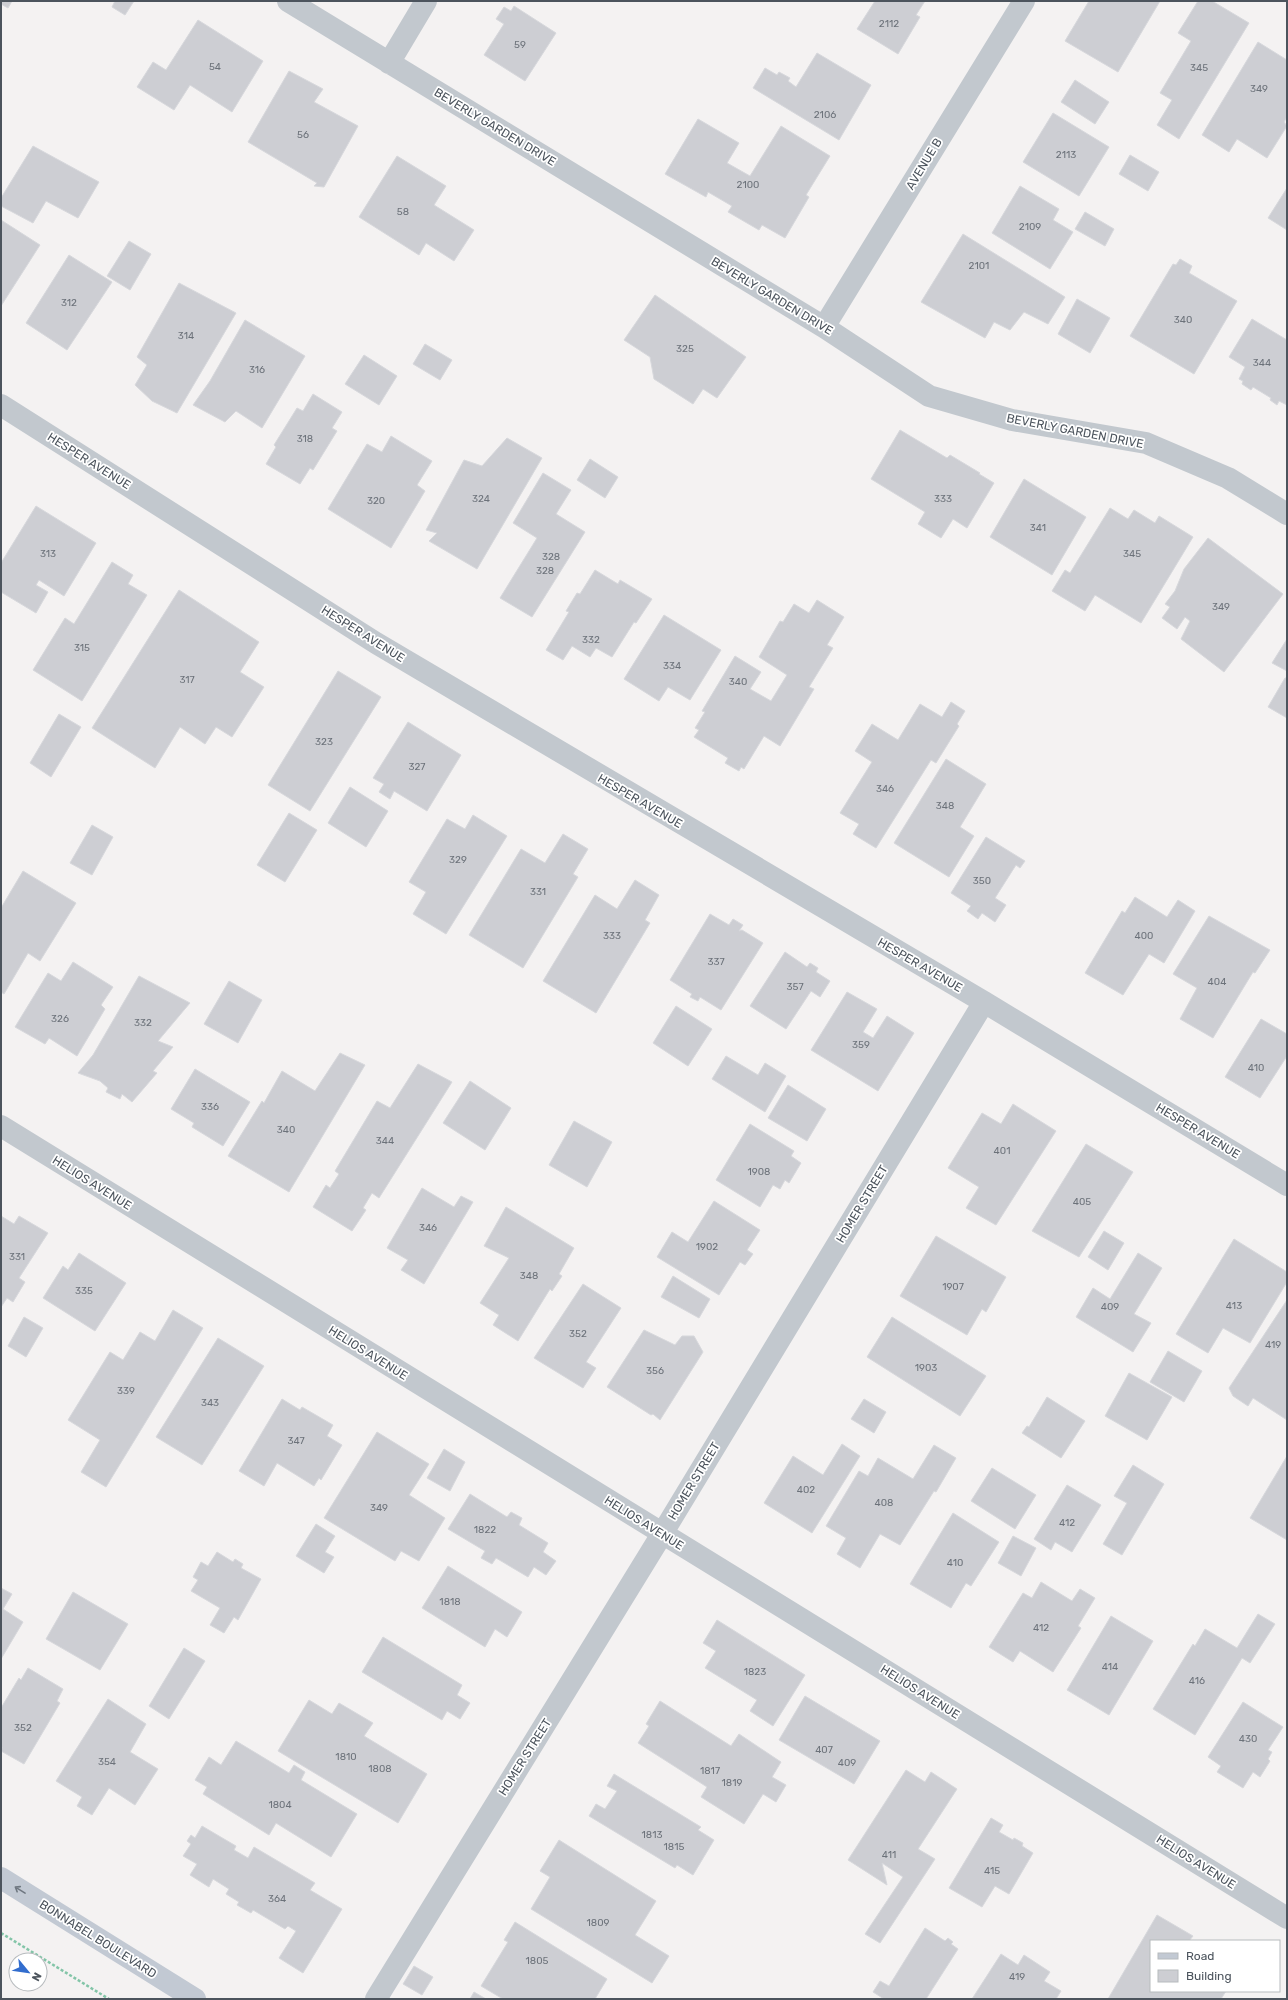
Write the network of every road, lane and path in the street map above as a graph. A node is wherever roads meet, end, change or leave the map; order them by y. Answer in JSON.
{"nodes":[{"id":1,"x":288,"y":1,"type":"edge"},
{"id":2,"x":426,"y":1,"type":"edge"},
{"id":3,"x":1024,"y":1,"type":"edge"},
{"id":4,"x":389,"y":63,"type":"junction"},
{"id":5,"x":824,"y":327,"type":"junction"},
{"id":6,"x":1,"y":405,"type":"edge"},
{"id":7,"x":1287,"y":514,"type":"edge"},
{"id":8,"x":984,"y":1002,"type":"junction"},
{"id":9,"x":1,"y":1126,"type":"edge"},
{"id":10,"x":1287,"y":1185,"type":"edge"},
{"id":11,"x":662,"y":1534,"type":"junction"},
{"id":12,"x":1,"y":1878,"type":"edge"},
{"id":13,"x":1287,"y":1918,"type":"edge"},
{"id":14,"x":1,"y":1933,"type":"edge"},
{"id":15,"x":109,"y":1999,"type":"edge"},
{"id":16,"x":195,"y":1999,"type":"edge"},
{"id":17,"x":376,"y":1999,"type":"edge"}],
"edges":[{"from":1,"to":4,"type":"street","name":"BEVERLY GARDEN DRIVE"},
{"from":2,"to":4,"type":"street"},
{"from":3,"to":5,"type":"street","name":"AVENUE B"},
{"from":4,"to":5,"type":"street","name":"BEVERLY GARDEN DRIVE"},
{"from":5,"to":7,"type":"street","name":"BEVERLY GARDEN DRIVE"},
{"from":6,"to":8,"type":"street","name":"HESPER AVENUE"},
{"from":8,"to":10,"type":"street","name":"HESPER AVENUE"},
{"from":8,"to":11,"type":"street","name":"HOMER STREET"},
{"from":9,"to":11,"type":"street","name":"HELIOS AVENUE"},
{"from":11,"to":13,"type":"street","name":"HELIOS AVENUE"},
{"from":11,"to":17,"type":"street","name":"HOMER STREET"},
{"from":16,"to":12,"type":"main road","name":"BONNABEL BOULEVARD","one_way":true},
{"from":14,"to":15,"type":"path"}]}
